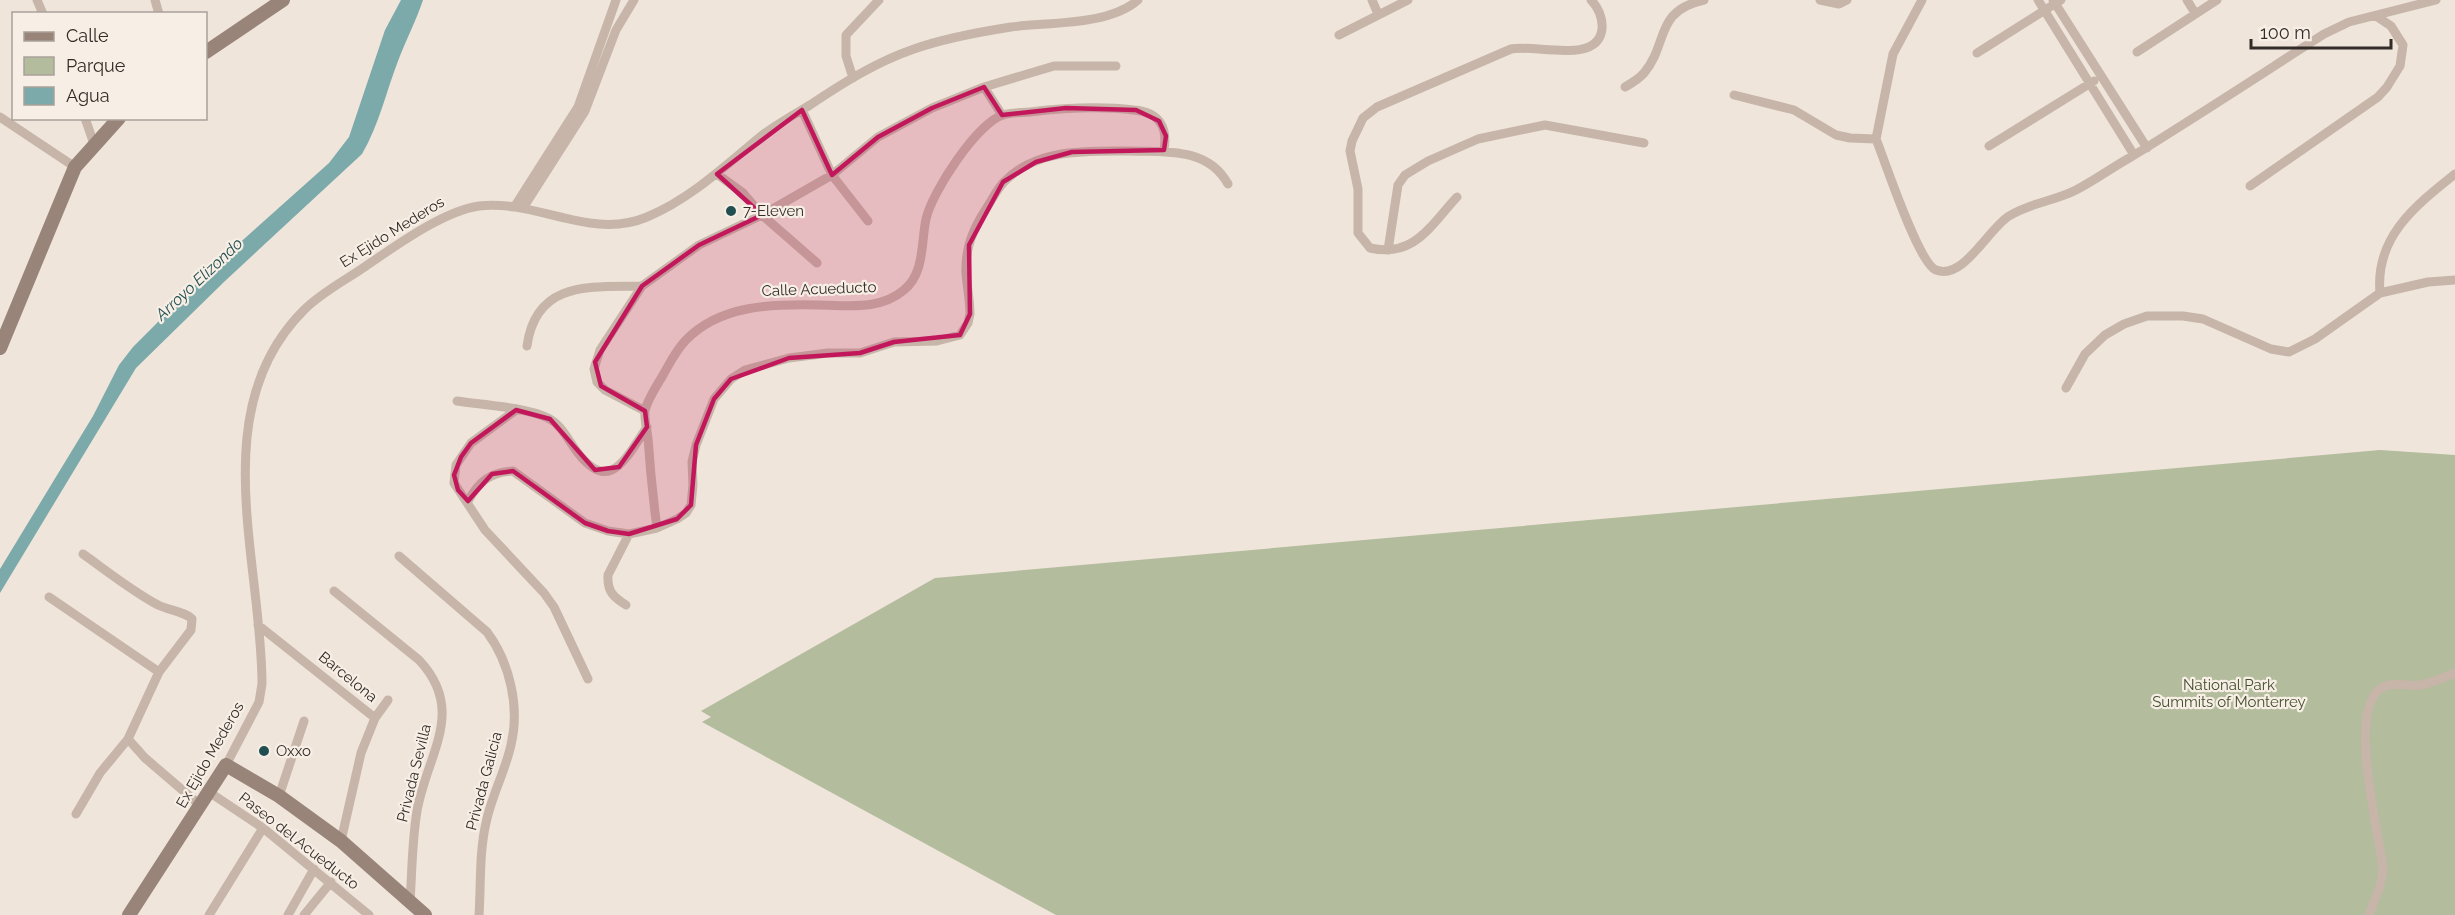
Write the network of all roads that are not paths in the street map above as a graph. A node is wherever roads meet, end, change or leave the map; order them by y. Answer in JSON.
{"nodes":[{"id":1,"x":283,"y":0,"type":"edge"},
{"id":2,"x":618,"y":0,"type":"edge"},
{"id":3,"x":879,"y":0,"type":"edge"},
{"id":4,"x":1138,"y":0,"type":"edge"},
{"id":5,"x":1372,"y":0,"type":"edge"},
{"id":6,"x":1408,"y":0,"type":"edge"},
{"id":7,"x":1591,"y":0,"type":"edge"},
{"id":8,"x":1704,"y":0,"type":"edge"},
{"id":9,"x":1820,"y":0,"type":"edge"},
{"id":10,"x":1847,"y":0,"type":"edge"},
{"id":11,"x":1922,"y":0,"type":"edge"},
{"id":12,"x":2038,"y":0,"type":"edge"},
{"id":13,"x":2187,"y":0,"type":"edge"},
{"id":14,"x":2217,"y":0,"type":"edge"},
{"id":15,"x":2436,"y":0,"type":"edge"},
{"id":16,"x":2056,"y":1,"type":"edge"},
{"id":17,"x":632,"y":4,"type":"edge"},
{"id":18,"x":2044,"y":10,"type":"junction"},
{"id":19,"x":2194,"y":13,"type":"junction"},
{"id":20,"x":1378,"y":14,"type":"junction"},
{"id":21,"x":2376,"y":16,"type":"junction"},
{"id":22,"x":1339,"y":35,"type":"dead end"},
{"id":23,"x":207,"y":51,"type":"edge"},
{"id":24,"x":2137,"y":52,"type":"dead end"},
{"id":25,"x":1977,"y":53,"type":"dead end"},
{"id":26,"x":1116,"y":66,"type":"dead end"},
{"id":27,"x":2102,"y":75,"type":"junction"},
{"id":28,"x":853,"y":78,"type":"junction"},
{"id":29,"x":2091,"y":83,"type":"junction"},
{"id":30,"x":984,"y":87,"type":"junction"},
{"id":31,"x":1625,"y":87,"type":"dead end"},
{"id":32,"x":1734,"y":95,"type":"dead end"},
{"id":33,"x":802,"y":110,"type":"junction"},
{"id":34,"x":1002,"y":115,"type":"junction"},
{"id":35,"x":0,"y":117,"type":"edge"},
{"id":36,"x":86,"y":120,"type":"edge"},
{"id":37,"x":117,"y":120,"type":"edge"},
{"id":38,"x":569,"y":130,"type":"junction"},
{"id":39,"x":1876,"y":139,"type":"junction"},
{"id":40,"x":1644,"y":143,"type":"dead end"},
{"id":41,"x":94,"y":144,"type":"junction"},
{"id":42,"x":1989,"y":146,"type":"dead end"},
{"id":43,"x":2147,"y":148,"type":"junction"},
{"id":44,"x":1164,"y":150,"type":"junction"},
{"id":45,"x":2134,"y":155,"type":"junction"},
{"id":46,"x":75,"y":167,"type":"junction"},
{"id":47,"x":717,"y":174,"type":"junction"},
{"id":48,"x":2455,"y":174,"type":"edge"},
{"id":49,"x":832,"y":175,"type":"junction"},
{"id":50,"x":1228,"y":184,"type":"dead end"},
{"id":51,"x":2250,"y":186,"type":"dead end"},
{"id":52,"x":1457,"y":197,"type":"dead end"},
{"id":53,"x":519,"y":207,"type":"junction"},
{"id":54,"x":762,"y":214,"type":"junction"},
{"id":55,"x":868,"y":221,"type":"dead end"},
{"id":56,"x":1388,"y":250,"type":"junction"},
{"id":57,"x":817,"y":262,"type":"dead end"},
{"id":58,"x":2455,"y":280,"type":"edge"},
{"id":59,"x":642,"y":286,"type":"junction"},
{"id":60,"x":2380,"y":293,"type":"junction"},
{"id":61,"x":527,"y":346,"type":"dead end"},
{"id":62,"x":0,"y":348,"type":"edge"},
{"id":63,"x":2066,"y":388,"type":"dead end"},
{"id":64,"x":457,"y":401,"type":"dead end"},
{"id":65,"x":516,"y":410,"type":"junction"},
{"id":66,"x":645,"y":411,"type":"junction"},
{"id":67,"x":647,"y":427,"type":"junction"},
{"id":68,"x":468,"y":501,"type":"junction"},
{"id":69,"x":657,"y":528,"type":"junction"},
{"id":70,"x":629,"y":534,"type":"junction"},
{"id":71,"x":83,"y":555,"type":"dead end"},
{"id":72,"x":399,"y":556,"type":"dead end"},
{"id":73,"x":334,"y":591,"type":"dead end"},
{"id":74,"x":49,"y":597,"type":"dead end"},
{"id":75,"x":626,"y":605,"type":"dead end"},
{"id":76,"x":258,"y":625,"type":"junction"},
{"id":77,"x":159,"y":672,"type":"junction"},
{"id":78,"x":2455,"y":673,"type":"edge"},
{"id":79,"x":588,"y":679,"type":"dead end"},
{"id":80,"x":388,"y":700,"type":"dead end"},
{"id":81,"x":375,"y":718,"type":"junction"},
{"id":82,"x":304,"y":721,"type":"dead end"},
{"id":83,"x":128,"y":739,"type":"junction"},
{"id":84,"x":226,"y":765,"type":"junction"},
{"id":85,"x":209,"y":792,"type":"junction"},
{"id":86,"x":279,"y":796,"type":"junction"},
{"id":87,"x":201,"y":806,"type":"junction"},
{"id":88,"x":76,"y":814,"type":"dead end"},
{"id":89,"x":262,"y":828,"type":"junction"},
{"id":90,"x":342,"y":841,"type":"junction"},
{"id":91,"x":314,"y":869,"type":"junction"},
{"id":92,"x":331,"y":882,"type":"junction"},
{"id":93,"x":410,"y":903,"type":"junction"},
{"id":94,"x":129,"y":915,"type":"edge"},
{"id":95,"x":209,"y":915,"type":"edge"},
{"id":96,"x":288,"y":915,"type":"edge"},
{"id":97,"x":304,"y":915,"type":"edge"},
{"id":98,"x":369,"y":915,"type":"edge"},
{"id":99,"x":425,"y":915,"type":"edge"},
{"id":100,"x":479,"y":915,"type":"edge"},
{"id":101,"x":2369,"y":915,"type":"edge"}],
"edges":[{"from":1,"to":23,"type":"street"},
{"from":2,"to":17,"type":"street"},
{"from":2,"to":38,"type":"street"},
{"from":3,"to":28,"type":"street"},
{"from":4,"to":28,"type":"street","name":"Ex Ejido Mederos"},
{"from":5,"to":20,"type":"street"},
{"from":6,"to":20,"type":"street"},
{"from":7,"to":56,"type":"street"},
{"from":8,"to":31,"type":"street"},
{"from":9,"to":10,"type":"street"},
{"from":11,"to":39,"type":"street"},
{"from":12,"to":18,"type":"street"},
{"from":13,"to":19,"type":"street"},
{"from":14,"to":19,"type":"street"},
{"from":15,"to":21,"type":"street"},
{"from":16,"to":18,"type":"street"},
{"from":16,"to":27,"type":"street"},
{"from":17,"to":38,"type":"street"},
{"from":18,"to":25,"type":"street"},
{"from":18,"to":29,"type":"street"},
{"from":19,"to":24,"type":"street"},
{"from":20,"to":22,"type":"street"},
{"from":21,"to":43,"type":"street"},
{"from":21,"to":51,"type":"street"},
{"from":26,"to":30,"type":"street"},
{"from":27,"to":29,"type":"street"},
{"from":27,"to":43,"type":"street"},
{"from":28,"to":33,"type":"street","name":"Ex Ejido Mederos"},
{"from":29,"to":42,"type":"street"},
{"from":29,"to":45,"type":"street"},
{"from":30,"to":34,"type":"street"},
{"from":30,"to":49,"type":"street"},
{"from":32,"to":39,"type":"street"},
{"from":33,"to":47,"type":"street","name":"Ex Ejido Mederos"},
{"from":33,"to":49,"type":"street"},
{"from":34,"to":44,"type":"street"},
{"from":34,"to":66,"type":"street","name":"Calle Acueducto"},
{"from":35,"to":46,"type":"street"},
{"from":36,"to":41,"type":"street"},
{"from":37,"to":41,"type":"street"},
{"from":38,"to":53,"type":"street"},
{"from":39,"to":45,"type":"street"},
{"from":40,"to":56,"type":"street"},
{"from":41,"to":46,"type":"street"},
{"from":43,"to":45,"type":"street"},
{"from":44,"to":50,"type":"street"},
{"from":44,"to":69,"type":"street"},
{"from":46,"to":62,"type":"street"},
{"from":47,"to":53,"type":"street","name":"Ex Ejido Mederos"},
{"from":47,"to":54,"type":"street"},
{"from":48,"to":60,"type":"street"},
{"from":49,"to":54,"type":"street"},
{"from":49,"to":55,"type":"street"},
{"from":52,"to":56,"type":"street"},
{"from":53,"to":76,"type":"street","name":"Ex Ejido Mederos"},
{"from":54,"to":57,"type":"street"},
{"from":54,"to":59,"type":"street"},
{"from":58,"to":60,"type":"street"},
{"from":59,"to":61,"type":"street"},
{"from":59,"to":66,"type":"street"},
{"from":60,"to":63,"type":"street"},
{"from":64,"to":65,"type":"street"},
{"from":65,"to":67,"type":"street"},
{"from":65,"to":68,"type":"street"},
{"from":66,"to":67,"type":"street"},
{"from":67,"to":69,"type":"street"},
{"from":68,"to":70,"type":"street"},
{"from":68,"to":79,"type":"street"},
{"from":69,"to":70,"type":"street"},
{"from":70,"to":75,"type":"street"},
{"from":71,"to":77,"type":"street"},
{"from":72,"to":100,"type":"street","name":"Privada Galicia"},
{"from":73,"to":93,"type":"street","name":"Privada Sevilla"},
{"from":74,"to":77,"type":"street"},
{"from":76,"to":81,"type":"street","name":"Barcelona"},
{"from":76,"to":84,"type":"street","name":"Ex Ejido Mederos"},
{"from":77,"to":83,"type":"street"},
{"from":78,"to":101,"type":"street"},
{"from":80,"to":81,"type":"street"},
{"from":81,"to":90,"type":"street","name":"Barcelona"},
{"from":82,"to":86,"type":"street"},
{"from":83,"to":87,"type":"street"},
{"from":83,"to":88,"type":"street"},
{"from":84,"to":85,"type":"street","name":"Ex Ejido Mederos"},
{"from":84,"to":86,"type":"street"},
{"from":85,"to":87,"type":"street","name":"Ex Ejido Mederos"},
{"from":85,"to":89,"type":"street","name":"Paseo del Acueducto"},
{"from":86,"to":90,"type":"street"},
{"from":87,"to":94,"type":"street","name":"Ex Ejido Mederos"},
{"from":89,"to":91,"type":"street","name":"Paseo del Acueducto"},
{"from":89,"to":95,"type":"street"},
{"from":90,"to":93,"type":"street"},
{"from":91,"to":92,"type":"street","name":"Paseo del Acueducto"},
{"from":91,"to":96,"type":"street"},
{"from":92,"to":97,"type":"street"},
{"from":92,"to":98,"type":"street","name":"Paseo del Acueducto"},
{"from":93,"to":99,"type":"street"}]}
